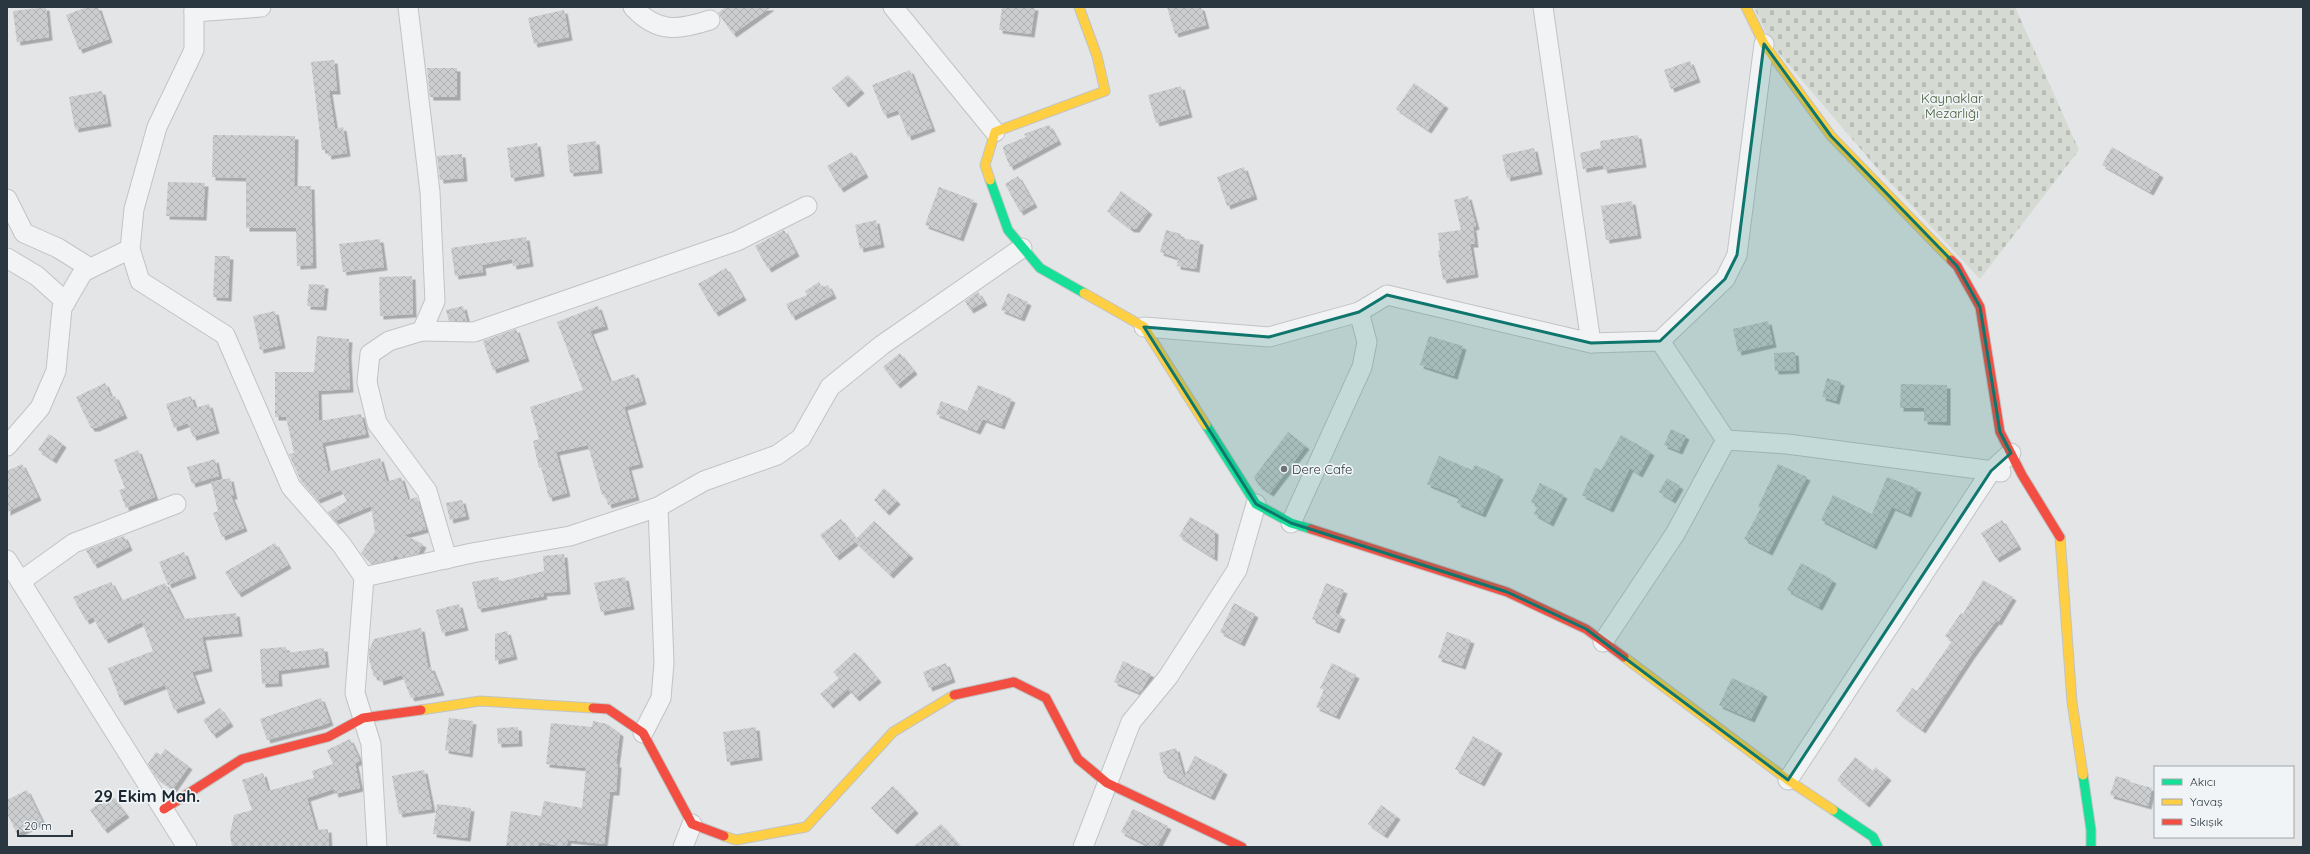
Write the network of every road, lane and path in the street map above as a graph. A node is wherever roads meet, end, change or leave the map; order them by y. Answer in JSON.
{"nodes":[{"id":1,"x":261,"y":7,"type":"edge"},
{"id":2,"x":408,"y":7,"type":"edge"},
{"id":3,"x":633,"y":7,"type":"edge"},
{"id":4,"x":894,"y":7,"type":"edge"},
{"id":5,"x":1079,"y":7,"type":"edge"},
{"id":6,"x":1544,"y":7,"type":"edge"},
{"id":7,"x":1746,"y":7,"type":"edge"},
{"id":8,"x":194,"y":10,"type":"edge"},
{"id":9,"x":710,"y":20,"type":"dead end"},
{"id":10,"x":1764,"y":44,"type":"junction"},
{"id":11,"x":995,"y":132,"type":"junction"},
{"id":12,"x":7,"y":199,"type":"edge"},
{"id":13,"x":807,"y":206,"type":"dead end"},
{"id":14,"x":1022,"y":248,"type":"junction"},
{"id":15,"x":130,"y":250,"type":"junction"},
{"id":16,"x":7,"y":258,"type":"edge"},
{"id":17,"x":90,"y":268,"type":"junction"},
{"id":18,"x":66,"y":302,"type":"junction"},
{"id":19,"x":1359,"y":312,"type":"junction"},
{"id":20,"x":1144,"y":326,"type":"junction"},
{"id":21,"x":422,"y":331,"type":"junction"},
{"id":22,"x":1660,"y":341,"type":"junction"},
{"id":23,"x":1591,"y":343,"type":"junction"},
{"id":24,"x":1726,"y":440,"type":"junction"},
{"id":25,"x":7,"y":446,"type":"edge"},
{"id":26,"x":2010,"y":453,"type":"junction"},
{"id":27,"x":1991,"y":471,"type":"junction"},
{"id":28,"x":2022,"y":475,"type":"junction"},
{"id":29,"x":176,"y":504,"type":"dead end"},
{"id":30,"x":1256,"y":504,"type":"junction"},
{"id":31,"x":658,"y":507,"type":"junction"},
{"id":32,"x":1291,"y":523,"type":"junction"},
{"id":33,"x":447,"y":559,"type":"junction"},
{"id":34,"x":7,"y":560,"type":"edge"},
{"id":35,"x":364,"y":577,"type":"junction"},
{"id":36,"x":21,"y":581,"type":"junction"},
{"id":37,"x":1603,"y":642,"type":"junction"},
{"id":38,"x":363,"y":718,"type":"junction"},
{"id":39,"x":643,"y":733,"type":"junction"},
{"id":40,"x":1788,"y":780,"type":"junction"},
{"id":41,"x":1107,"y":782,"type":"junction"},
{"id":42,"x":164,"y":809,"type":"junction"},
{"id":43,"x":692,"y":824,"type":"junction"},
{"id":44,"x":187,"y":847,"type":"edge"},
{"id":45,"x":377,"y":847,"type":"edge"},
{"id":46,"x":683,"y":847,"type":"edge"},
{"id":47,"x":1084,"y":847,"type":"edge"},
{"id":48,"x":1242,"y":847,"type":"edge"},
{"id":49,"x":1878,"y":847,"type":"edge"},
{"id":50,"x":2091,"y":847,"type":"edge"}],
"edges":[{"from":1,"to":8,"type":"street"},
{"from":2,"to":21,"type":"street"},
{"from":3,"to":9,"type":"street"},
{"from":4,"to":11,"type":"street"},
{"from":5,"to":11,"type":"street"},
{"from":6,"to":23,"type":"street"},
{"from":7,"to":10,"type":"street"},
{"from":8,"to":15,"type":"street"},
{"from":10,"to":22,"type":"street"},
{"from":10,"to":26,"type":"street"},
{"from":11,"to":14,"type":"street"},
{"from":12,"to":17,"type":"street"},
{"from":13,"to":21,"type":"street"},
{"from":14,"to":20,"type":"street"},
{"from":14,"to":31,"type":"street"},
{"from":15,"to":17,"type":"street"},
{"from":15,"to":35,"type":"street"},
{"from":16,"to":18,"type":"street"},
{"from":17,"to":18,"type":"street"},
{"from":18,"to":25,"type":"street"},
{"from":19,"to":20,"type":"street"},
{"from":19,"to":23,"type":"street"},
{"from":19,"to":32,"type":"street"},
{"from":20,"to":30,"type":"street"},
{"from":21,"to":33,"type":"street"},
{"from":22,"to":23,"type":"street"},
{"from":22,"to":24,"type":"street"},
{"from":24,"to":27,"type":"street"},
{"from":24,"to":37,"type":"street"},
{"from":26,"to":27,"type":"street"},
{"from":26,"to":28,"type":"street"},
{"from":27,"to":28,"type":"street"},
{"from":27,"to":40,"type":"street"},
{"from":28,"to":50,"type":"street"},
{"from":29,"to":36,"type":"street"},
{"from":30,"to":32,"type":"street"},
{"from":30,"to":41,"type":"street"},
{"from":31,"to":33,"type":"street"},
{"from":31,"to":39,"type":"street"},
{"from":32,"to":37,"type":"street"},
{"from":33,"to":35,"type":"street"},
{"from":34,"to":36,"type":"street"},
{"from":35,"to":38,"type":"street"},
{"from":36,"to":42,"type":"street"},
{"from":37,"to":40,"type":"street"},
{"from":38,"to":39,"type":"street"},
{"from":38,"to":42,"type":"street"},
{"from":38,"to":45,"type":"street"},
{"from":39,"to":43,"type":"street"},
{"from":40,"to":49,"type":"street"},
{"from":41,"to":43,"type":"street"},
{"from":41,"to":47,"type":"street"},
{"from":41,"to":48,"type":"street"},
{"from":42,"to":44,"type":"street"},
{"from":43,"to":46,"type":"street"}]}
